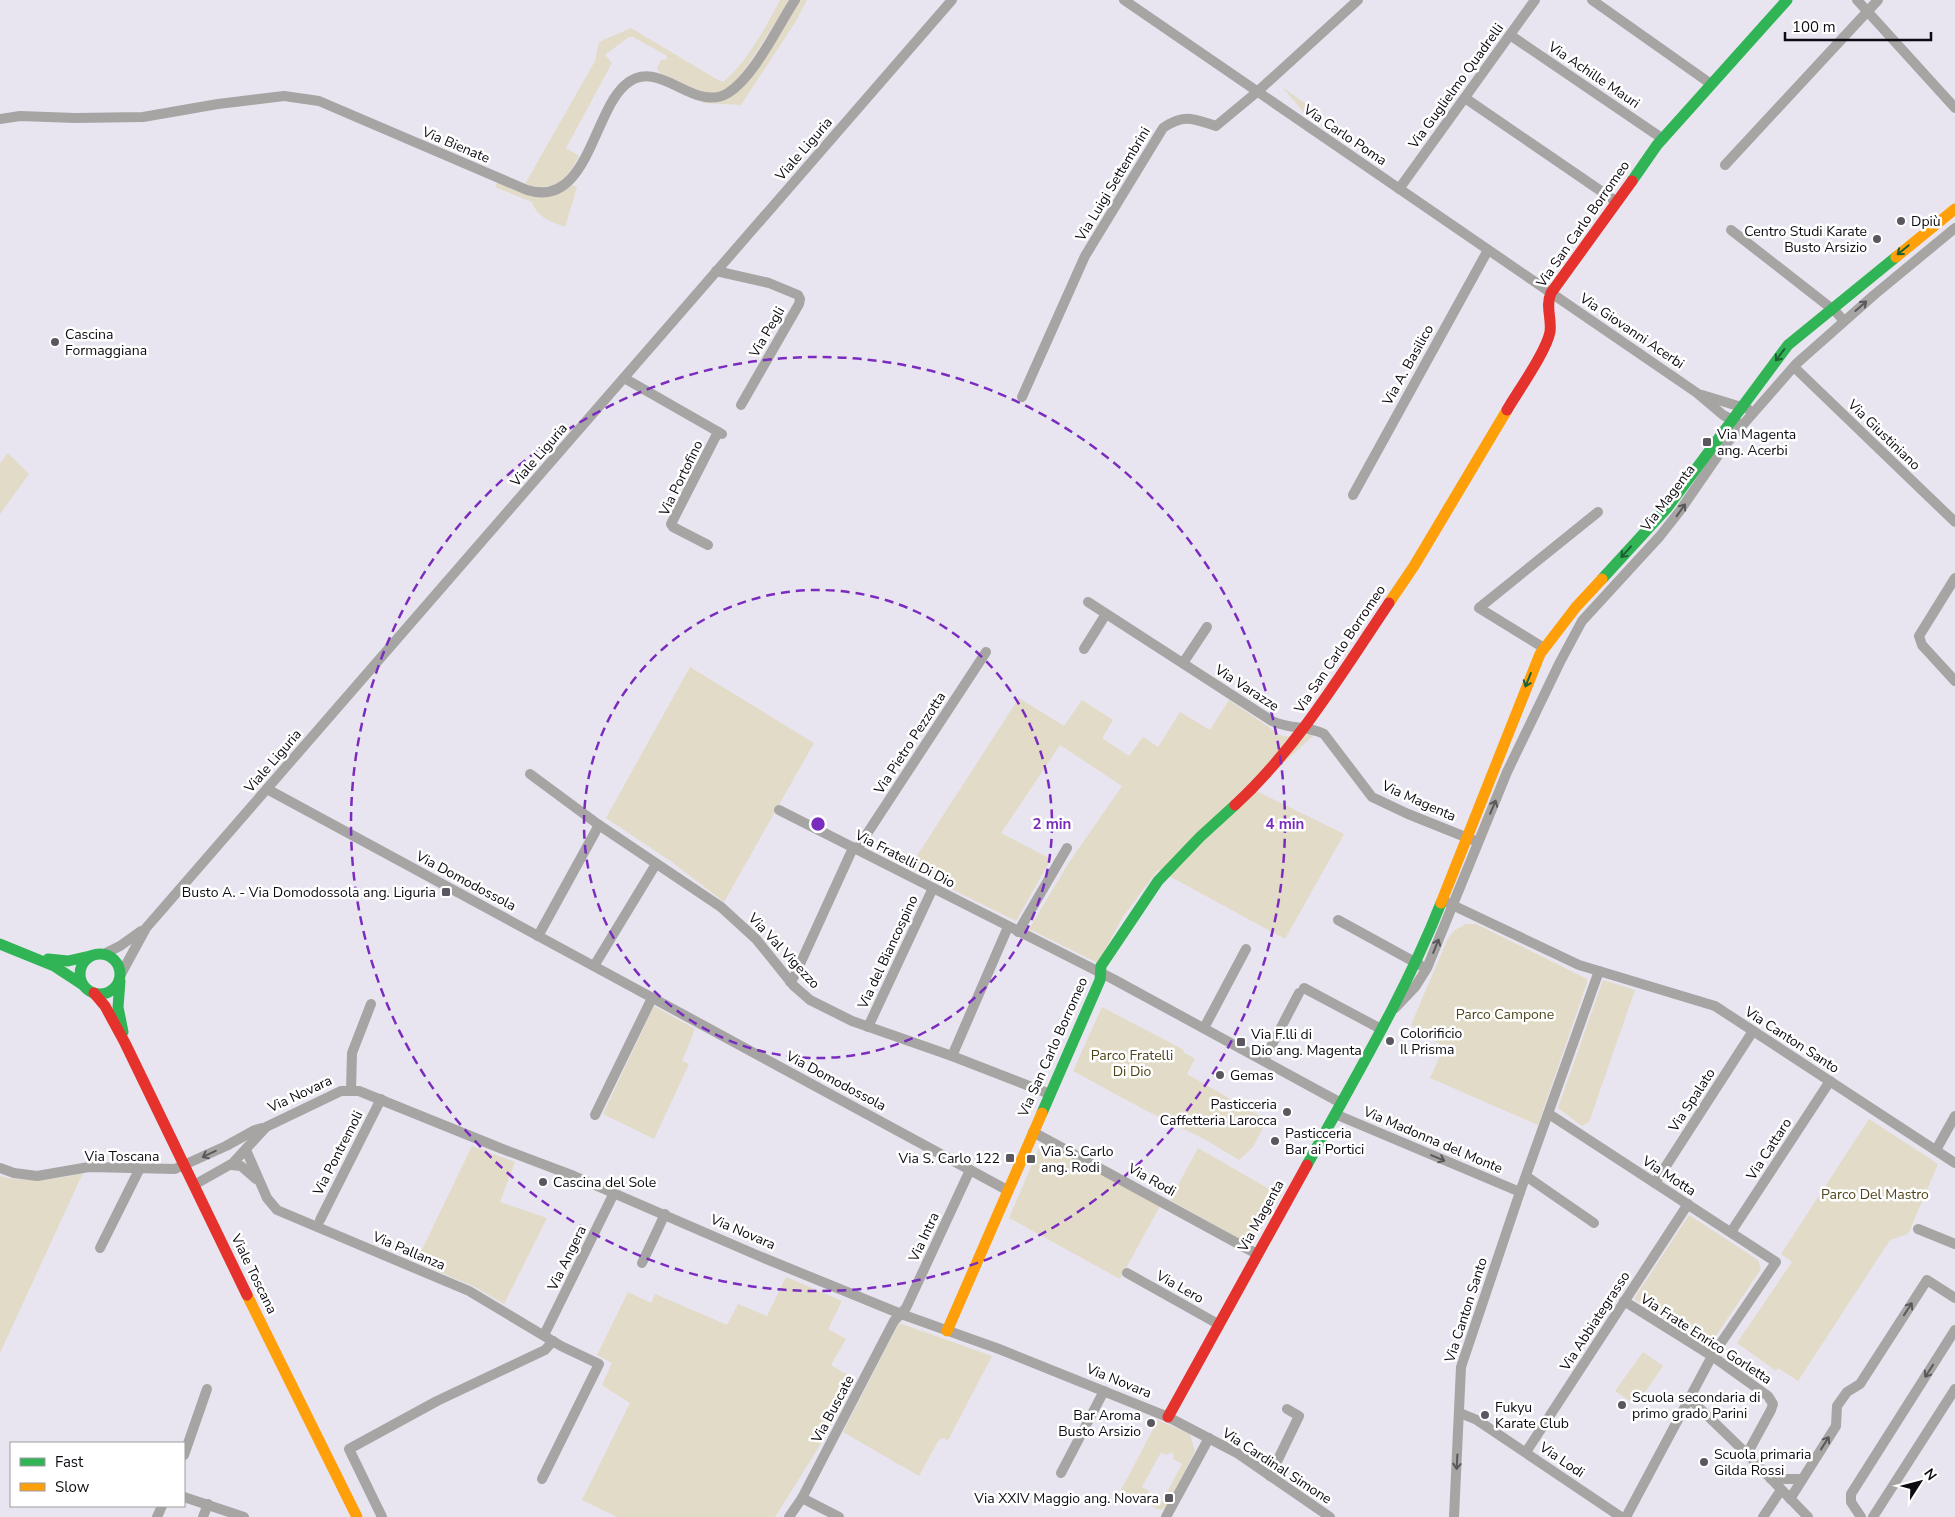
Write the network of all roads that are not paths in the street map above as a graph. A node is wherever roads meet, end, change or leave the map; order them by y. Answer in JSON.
{"nodes":[{"id":1,"x":794,"y":0,"type":"edge"},
{"id":2,"x":952,"y":0,"type":"edge"},
{"id":3,"x":1124,"y":0,"type":"edge"},
{"id":4,"x":1358,"y":0,"type":"edge"},
{"id":5,"x":1535,"y":0,"type":"edge"},
{"id":6,"x":1592,"y":0,"type":"edge"},
{"id":7,"x":1787,"y":0,"type":"edge"},
{"id":8,"x":1857,"y":0,"type":"edge"},
{"id":9,"x":1878,"y":0,"type":"edge"},
{"id":10,"x":1868,"y":12,"type":"junction"},
{"id":11,"x":1510,"y":35,"type":"junction"},
{"id":12,"x":1711,"y":84,"type":"junction"},
{"id":13,"x":1258,"y":92,"type":"junction"},
{"id":14,"x":1465,"y":98,"type":"junction"},
{"id":15,"x":1955,"y":107,"type":"edge"},
{"id":16,"x":0,"y":119,"type":"edge"},
{"id":17,"x":1663,"y":139,"type":"junction"},
{"id":18,"x":1725,"y":165,"type":"dead end"},
{"id":19,"x":1399,"y":189,"type":"junction"},
{"id":20,"x":1617,"y":202,"type":"junction"},
{"id":21,"x":1955,"y":208,"type":"edge"},
{"id":22,"x":1955,"y":228,"type":"edge"},
{"id":23,"x":1731,"y":230,"type":"dead end"},
{"id":24,"x":1488,"y":250,"type":"junction"},
{"id":25,"x":716,"y":271,"type":"junction"},
{"id":26,"x":1551,"y":293,"type":"junction"},
{"id":27,"x":1831,"y":308,"type":"junction"},
{"id":28,"x":1844,"y":321,"type":"junction"},
{"id":29,"x":1794,"y":367,"type":"junction"},
{"id":30,"x":624,"y":378,"type":"junction"},
{"id":31,"x":1697,"y":393,"type":"junction"},
{"id":32,"x":1022,"y":397,"type":"dead end"},
{"id":33,"x":741,"y":405,"type":"dead end"},
{"id":34,"x":1742,"y":406,"type":"junction"},
{"id":35,"x":1752,"y":415,"type":"junction"},
{"id":36,"x":1731,"y":420,"type":"junction"},
{"id":37,"x":1742,"y":425,"type":"junction"},
{"id":38,"x":1353,"y":495,"type":"dead end"},
{"id":39,"x":1598,"y":512,"type":"dead end"},
{"id":40,"x":1955,"y":522,"type":"edge"},
{"id":41,"x":708,"y":546,"type":"dead end"},
{"id":42,"x":1955,"y":578,"type":"edge"},
{"id":43,"x":1088,"y":602,"type":"dead end"},
{"id":44,"x":1576,"y":607,"type":"junction"},
{"id":45,"x":1106,"y":614,"type":"junction"},
{"id":46,"x":1586,"y":616,"type":"junction"},
{"id":47,"x":1207,"y":627,"type":"dead end"},
{"id":48,"x":1544,"y":648,"type":"junction"},
{"id":49,"x":1084,"y":649,"type":"dead end"},
{"id":50,"x":986,"y":652,"type":"dead end"},
{"id":51,"x":1183,"y":663,"type":"junction"},
{"id":52,"x":1955,"y":681,"type":"edge"},
{"id":53,"x":1302,"y":728,"type":"junction"},
{"id":54,"x":1327,"y":738,"type":"joint"},
{"id":55,"x":530,"y":774,"type":"dead end"},
{"id":56,"x":267,"y":789,"type":"junction"},
{"id":57,"x":779,"y":810,"type":"dead end"},
{"id":58,"x":599,"y":825,"type":"junction"},
{"id":59,"x":1473,"y":840,"type":"junction"},
{"id":60,"x":1067,"y":848,"type":"dead end"},
{"id":61,"x":855,"y":849,"type":"junction"},
{"id":62,"x":656,"y":864,"type":"junction"},
{"id":63,"x":933,"y":888,"type":"junction"},
{"id":64,"x":1448,"y":902,"type":"junction"},
{"id":65,"x":1338,"y":920,"type":"dead end"},
{"id":66,"x":1008,"y":927,"type":"junction"},
{"id":67,"x":146,"y":928,"type":"junction"},
{"id":68,"x":1018,"y":932,"type":"junction"},
{"id":69,"x":538,"y":936,"type":"junction"},
{"id":70,"x":0,"y":944,"type":"edge"},
{"id":71,"x":1246,"y":948,"type":"dead end"},
{"id":72,"x":104,"y":954,"type":"junction"},
{"id":73,"x":90,"y":956,"type":"junction"},
{"id":74,"x":37,"y":958,"type":"junction"},
{"id":75,"x":1421,"y":965,"type":"junction"},
{"id":76,"x":594,"y":966,"type":"junction"},
{"id":77,"x":1599,"y":971,"type":"junction"},
{"id":78,"x":1100,"y":974,"type":"junction"},
{"id":79,"x":120,"y":977,"type":"junction"},
{"id":80,"x":790,"y":982,"type":"junction"},
{"id":81,"x":83,"y":984,"type":"junction"},
{"id":82,"x":94,"y":993,"type":"junction"},
{"id":83,"x":652,"y":998,"type":"junction"},
{"id":84,"x":371,"y":1004,"type":"dead end"},
{"id":85,"x":868,"y":1027,"type":"junction"},
{"id":86,"x":1204,"y":1028,"type":"junction"},
{"id":87,"x":1381,"y":1029,"type":"junction"},
{"id":88,"x":1753,"y":1031,"type":"junction"},
{"id":89,"x":126,"y":1044,"type":"junction"},
{"id":90,"x":952,"y":1056,"type":"junction"},
{"id":91,"x":1264,"y":1060,"type":"junction"},
{"id":92,"x":1830,"y":1081,"type":"junction"},
{"id":93,"x":350,"y":1090,"type":"junction"},
{"id":94,"x":1050,"y":1094,"type":"junction"},
{"id":95,"x":381,"y":1099,"type":"junction"},
{"id":96,"x":1341,"y":1103,"type":"junction"},
{"id":97,"x":1335,"y":1114,"type":"junction"},
{"id":98,"x":1549,"y":1114,"type":"junction"},
{"id":99,"x":595,"y":1116,"type":"dead end"},
{"id":100,"x":1955,"y":1116,"type":"edge"},
{"id":101,"x":266,"y":1127,"type":"junction"},
{"id":102,"x":1033,"y":1132,"type":"junction"},
{"id":103,"x":230,"y":1144,"type":"junction"},
{"id":104,"x":1936,"y":1150,"type":"junction"},
{"id":105,"x":242,"y":1153,"type":"junction"},
{"id":106,"x":1955,"y":1163,"type":"edge"},
{"id":107,"x":231,"y":1165,"type":"junction"},
{"id":108,"x":184,"y":1166,"type":"junction"},
{"id":109,"x":0,"y":1168,"type":"edge"},
{"id":110,"x":140,"y":1168,"type":"junction"},
{"id":111,"x":970,"y":1170,"type":"junction"},
{"id":112,"x":1526,"y":1176,"type":"junction"},
{"id":113,"x":1655,"y":1183,"type":"junction"},
{"id":114,"x":260,"y":1184,"type":"junction"},
{"id":115,"x":194,"y":1185,"type":"junction"},
{"id":116,"x":1007,"y":1190,"type":"junction"},
{"id":117,"x":1520,"y":1192,"type":"junction"},
{"id":118,"x":614,"y":1193,"type":"junction"},
{"id":119,"x":1688,"y":1204,"type":"junction"},
{"id":120,"x":665,"y":1214,"type":"junction"},
{"id":121,"x":320,"y":1220,"type":"dead end"},
{"id":122,"x":1594,"y":1223,"type":"dead end"},
{"id":123,"x":1918,"y":1228,"type":"dead end"},
{"id":124,"x":1731,"y":1232,"type":"junction"},
{"id":125,"x":1955,"y":1244,"type":"edge"},
{"id":126,"x":100,"y":1248,"type":"dead end"},
{"id":127,"x":1257,"y":1254,"type":"junction"},
{"id":128,"x":642,"y":1263,"type":"dead end"},
{"id":129,"x":1127,"y":1274,"type":"dead end"},
{"id":130,"x":1955,"y":1298,"type":"edge"},
{"id":131,"x":1624,"y":1301,"type":"junction"},
{"id":132,"x":901,"y":1314,"type":"junction"},
{"id":133,"x":1218,"y":1324,"type":"junction"},
{"id":134,"x":1955,"y":1330,"type":"edge"},
{"id":135,"x":946,"y":1331,"type":"junction"},
{"id":136,"x":549,"y":1338,"type":"junction"},
{"id":137,"x":1712,"y":1356,"type":"junction"},
{"id":138,"x":207,"y":1389,"type":"dead end"},
{"id":139,"x":1955,"y":1389,"type":"edge"},
{"id":140,"x":1104,"y":1392,"type":"junction"},
{"id":141,"x":1690,"y":1398,"type":"junction"},
{"id":142,"x":1288,"y":1409,"type":"dead end"},
{"id":143,"x":1460,"y":1414,"type":"junction"},
{"id":144,"x":1168,"y":1417,"type":"junction"},
{"id":145,"x":1209,"y":1438,"type":"junction"},
{"id":146,"x":185,"y":1451,"type":"edge"},
{"id":147,"x":1526,"y":1452,"type":"junction"},
{"id":148,"x":1747,"y":1454,"type":"junction"},
{"id":149,"x":1061,"y":1473,"type":"dead end"},
{"id":150,"x":1270,"y":1476,"type":"junction"},
{"id":151,"x":1771,"y":1479,"type":"junction"},
{"id":152,"x":1802,"y":1479,"type":"junction"},
{"id":153,"x":542,"y":1480,"type":"dead end"},
{"id":154,"x":1781,"y":1490,"type":"junction"},
{"id":155,"x":185,"y":1497,"type":"edge"},
{"id":156,"x":802,"y":1498,"type":"junction"},
{"id":157,"x":1790,"y":1499,"type":"junction"},
{"id":158,"x":208,"y":1504,"type":"junction"},
{"id":159,"x":203,"y":1517,"type":"edge"},
{"id":160,"x":244,"y":1517,"type":"edge"},
{"id":161,"x":357,"y":1517,"type":"edge"},
{"id":162,"x":382,"y":1517,"type":"edge"},
{"id":163,"x":789,"y":1517,"type":"edge"},
{"id":164,"x":839,"y":1517,"type":"edge"},
{"id":165,"x":1166,"y":1517,"type":"edge"},
{"id":166,"x":1330,"y":1517,"type":"edge"},
{"id":167,"x":1454,"y":1517,"type":"edge"},
{"id":168,"x":1621,"y":1517,"type":"edge"},
{"id":169,"x":1626,"y":1517,"type":"edge"},
{"id":170,"x":1763,"y":1517,"type":"edge"},
{"id":171,"x":1808,"y":1517,"type":"edge"},
{"id":172,"x":1861,"y":1517,"type":"edge"},
{"id":173,"x":1873,"y":1517,"type":"edge"}],
"edges":[{"from":1,"to":16,"type":"street","name":"Via Bienate"},
{"from":2,"to":25,"type":"street","name":"Viale Liguria"},
{"from":3,"to":13,"type":"street","name":"Via Carlo Poma"},
{"from":4,"to":13,"type":"street","name":"Via Luigi Settembrini"},
{"from":5,"to":11,"type":"street","name":"Via Guglielmo Quadrelli"},
{"from":6,"to":12,"type":"street"},
{"from":7,"to":12,"type":"street","name":"Via San Carlo Borromeo"},
{"from":8,"to":10,"type":"street"},
{"from":9,"to":10,"type":"street"},
{"from":10,"to":15,"type":"street"},
{"from":10,"to":18,"type":"street"},
{"from":11,"to":14,"type":"street","name":"Via Guglielmo Quadrelli"},
{"from":11,"to":17,"type":"street","name":"Via Achille Mauri"},
{"from":12,"to":17,"type":"street","name":"Via San Carlo Borromeo"},
{"from":13,"to":19,"type":"street","name":"Via Carlo Poma"},
{"from":13,"to":32,"type":"street","name":"Via Luigi Settembrini"},
{"from":14,"to":19,"type":"street","name":"Via Guglielmo Quadrelli"},
{"from":14,"to":20,"type":"street"},
{"from":17,"to":20,"type":"street","name":"Via San Carlo Borromeo"},
{"from":19,"to":24,"type":"street","name":"Via Carlo Poma"},
{"from":20,"to":26,"type":"street","name":"Via San Carlo Borromeo"},
{"from":21,"to":27,"type":"street","name":"Via Magenta","one_way":true},
{"from":28,"to":22,"type":"street","name":"Via Magenta","one_way":true},
{"from":23,"to":27,"type":"street"},
{"from":24,"to":26,"type":"street","name":"Via Carlo Poma"},
{"from":24,"to":38,"type":"street","name":"Via A. Basilico"},
{"from":25,"to":30,"type":"street","name":"Viale Liguria"},
{"from":25,"to":33,"type":"street","name":"Via Pegli"},
{"from":26,"to":31,"type":"street","name":"Via Giovanni Acerbi"},
{"from":26,"to":53,"type":"street","name":"Via San Carlo Borromeo"},
{"from":27,"to":28,"type":"street"},
{"from":27,"to":34,"type":"street","name":"Via Magenta","one_way":true},
{"from":28,"to":29,"type":"street","name":"Via Magenta"},
{"from":29,"to":35,"type":"street","name":"Via Magenta"},
{"from":29,"to":40,"type":"street","name":"Via Giustiniano"},
{"from":30,"to":41,"type":"street","name":"Via Portofino"},
{"from":30,"to":56,"type":"street","name":"Viale Liguria"},
{"from":31,"to":34,"type":"street"},
{"from":31,"to":36,"type":"street"},
{"from":34,"to":35,"type":"street"},
{"from":34,"to":36,"type":"street","name":"Via Magenta"},
{"from":35,"to":37,"type":"street","name":"Via Magenta"},
{"from":36,"to":37,"type":"street"},
{"from":36,"to":44,"type":"street","name":"Via Magenta","one_way":true},
{"from":46,"to":37,"type":"street","name":"Via Magenta","one_way":true},
{"from":39,"to":48,"type":"street"},
{"from":42,"to":52,"type":"street"},
{"from":43,"to":45,"type":"street","name":"Via Varazze"},
{"from":44,"to":46,"type":"street"},
{"from":44,"to":48,"type":"street","name":"Via Magenta"},
{"from":45,"to":49,"type":"street"},
{"from":45,"to":51,"type":"street","name":"Via Varazze"},
{"from":59,"to":46,"type":"street","name":"Via Magenta","one_way":true},
{"from":47,"to":51,"type":"street"},
{"from":48,"to":59,"type":"street","name":"Via Magenta","one_way":true},
{"from":50,"to":61,"type":"street","name":"Via Pietro Pezzotta"},
{"from":51,"to":53,"type":"street","name":"Via Varazze"},
{"from":53,"to":54,"type":"street","name":"Via Varazze"},
{"from":53,"to":78,"type":"street","name":"Via San Carlo Borromeo"},
{"from":54,"to":59,"type":"street","name":"Via Magenta"},
{"from":55,"to":58,"type":"street","name":"Via Val Vigezzo"},
{"from":56,"to":67,"type":"street","name":"Viale Liguria"},
{"from":56,"to":69,"type":"street","name":"Via Domodossola"},
{"from":57,"to":61,"type":"street","name":"Via Fratelli Di Dio"},
{"from":58,"to":62,"type":"street","name":"Via Val Vigezzo"},
{"from":58,"to":69,"type":"street"},
{"from":59,"to":64,"type":"street","name":"Via Magenta"},
{"from":60,"to":68,"type":"street"},
{"from":61,"to":63,"type":"street","name":"Via Fratelli Di Dio"},
{"from":61,"to":80,"type":"street","name":"Via Pietro Pezzotta"},
{"from":62,"to":76,"type":"street"},
{"from":62,"to":80,"type":"street","name":"Via Val Vigezzo"},
{"from":63,"to":66,"type":"street","name":"Via Fratelli Di Dio"},
{"from":63,"to":85,"type":"street","name":"Via del Biancospino"},
{"from":64,"to":75,"type":"street","name":"Via Magenta"},
{"from":64,"to":77,"type":"street","name":"Via Canton Santo"},
{"from":65,"to":75,"type":"street"},
{"from":66,"to":68,"type":"street","name":"Via Fratelli Di Dio"},
{"from":66,"to":90,"type":"street"},
{"from":67,"to":72,"type":"street","name":"Viale Liguria"},
{"from":67,"to":79,"type":"street","name":"Viale Liguria"},
{"from":68,"to":78,"type":"street","name":"Via Fratelli Di Dio"},
{"from":69,"to":76,"type":"street","name":"Via Domodossola"},
{"from":70,"to":74,"type":"street"},
{"from":71,"to":86,"type":"street"},
{"from":72,"to":73,"type":"street"},
{"from":72,"to":79,"type":"street"},
{"from":73,"to":74,"type":"street"},
{"from":73,"to":81,"type":"street"},
{"from":74,"to":81,"type":"street"},
{"from":75,"to":87,"type":"street","name":"Via Magenta"},
{"from":76,"to":83,"type":"street","name":"Via Domodossola"},
{"from":77,"to":88,"type":"street","name":"Via Canton Santo"},
{"from":77,"to":98,"type":"street","name":"Via Canton Santo"},
{"from":78,"to":86,"type":"street","name":"Via Fratelli Di Dio"},
{"from":78,"to":94,"type":"street","name":"Via San Carlo Borromeo"},
{"from":79,"to":82,"type":"street"},
{"from":79,"to":89,"type":"street","name":"Viale Toscana"},
{"from":80,"to":85,"type":"street","name":"Via Val Vigezzo"},
{"from":81,"to":82,"type":"street"},
{"from":82,"to":89,"type":"street","name":"Viale Toscana"},
{"from":83,"to":99,"type":"street"},
{"from":83,"to":111,"type":"street","name":"Via Domodossola"},
{"from":84,"to":93,"type":"street"},
{"from":85,"to":90,"type":"street","name":"Via Val Vigezzo"},
{"from":86,"to":91,"type":"street","name":"Via Fratelli Di Dio"},
{"from":87,"to":91,"type":"street"},
{"from":87,"to":96,"type":"street","name":"Via Magenta"},
{"from":88,"to":92,"type":"street","name":"Via Canton Santo"},
{"from":88,"to":113,"type":"street","name":"Via Spalato"},
{"from":89,"to":108,"type":"street","name":"Viale Toscana"},
{"from":90,"to":94,"type":"street","name":"Via Val Vigezzo"},
{"from":91,"to":96,"type":"street","name":"Via Fratelli Di Dio"},
{"from":92,"to":104,"type":"street","name":"Via Canton Santo"},
{"from":92,"to":124,"type":"street","name":"Via Cattaro"},
{"from":93,"to":95,"type":"street","name":"Via Novara"},
{"from":93,"to":101,"type":"street","name":"Via Novara"},
{"from":94,"to":102,"type":"street","name":"Via San Carlo Borromeo"},
{"from":95,"to":118,"type":"street","name":"Via Novara"},
{"from":95,"to":121,"type":"street","name":"Via Pontremoli"},
{"from":96,"to":97,"type":"street","name":"Via Magenta"},
{"from":97,"to":117,"type":"street","name":"Via Madonna del Monte","one_way":true},
{"from":97,"to":127,"type":"street","name":"Via Magenta"},
{"from":98,"to":112,"type":"street","name":"Via Canton Santo"},
{"from":98,"to":113,"type":"street","name":"Via Motta"},
{"from":100,"to":104,"type":"street"},
{"from":101,"to":103,"type":"street","name":"Via Novara"},
{"from":101,"to":105,"type":"street","name":"Via Novara"},
{"from":102,"to":116,"type":"street","name":"Via San Carlo Borromeo"},
{"from":102,"to":127,"type":"street","name":"Via Rodi"},
{"from":103,"to":105,"type":"street"},
{"from":103,"to":108,"type":"street","name":"Via Novara","one_way":true},
{"from":104,"to":106,"type":"street","name":"Via Canton Santo"},
{"from":105,"to":107,"type":"street","name":"Via Novara"},
{"from":105,"to":114,"type":"street","name":"Via Pallanza"},
{"from":107,"to":114,"type":"street","name":"Via Pallanza"},
{"from":107,"to":115,"type":"street","name":"Via Novara"},
{"from":108,"to":110,"type":"street","name":"Via Toscana"},
{"from":108,"to":115,"type":"street","name":"Viale Toscana"},
{"from":109,"to":110,"type":"street","name":"Via Toscana"},
{"from":110,"to":126,"type":"street"},
{"from":111,"to":116,"type":"street","name":"Via Domodossola"},
{"from":111,"to":132,"type":"street","name":"Via Intra"},
{"from":112,"to":117,"type":"street","name":"Via Canton Santo"},
{"from":112,"to":122,"type":"street"},
{"from":113,"to":119,"type":"street","name":"Via Motta"},
{"from":114,"to":136,"type":"street","name":"Via Pallanza"},
{"from":115,"to":161,"type":"street","name":"Viale Toscana"},
{"from":116,"to":135,"type":"street","name":"Via San Carlo Borromeo"},
{"from":117,"to":143,"type":"street","name":"Via Canton Santo"},
{"from":118,"to":120,"type":"street","name":"Via Novara"},
{"from":118,"to":136,"type":"street","name":"Via Angera"},
{"from":119,"to":124,"type":"street","name":"Via Motta"},
{"from":119,"to":131,"type":"street","name":"Via Abbiategrasso"},
{"from":120,"to":128,"type":"street"},
{"from":120,"to":132,"type":"street","name":"Via Novara"},
{"from":123,"to":125,"type":"street"},
{"from":124,"to":137,"type":"street","name":"Via Motta"},
{"from":127,"to":133,"type":"street","name":"Via Magenta"},
{"from":129,"to":133,"type":"street","name":"Via Lero"},
{"from":152,"to":130,"type":"street","one_way":true},
{"from":131,"to":137,"type":"street","name":"Via Frate Enrico Gorletta"},
{"from":131,"to":147,"type":"street","name":"Via Abbiategrasso"},
{"from":132,"to":135,"type":"street","name":"Via Novara"},
{"from":132,"to":156,"type":"street","name":"Via Buscate"},
{"from":133,"to":144,"type":"street","name":"Via Magenta"},
{"from":134,"to":172,"type":"street","one_way":true},
{"from":135,"to":140,"type":"street","name":"Via Novara"},
{"from":136,"to":153,"type":"street","name":"Via Pallanza"},
{"from":136,"to":162,"type":"street"},
{"from":137,"to":141,"type":"street"},
{"from":137,"to":148,"type":"street","name":"Via Frate Enrico Gorletta"},
{"from":138,"to":146,"type":"street"},
{"from":139,"to":173,"type":"street"},
{"from":140,"to":144,"type":"street","name":"Via Novara"},
{"from":140,"to":149,"type":"street"},
{"from":141,"to":148,"type":"street"},
{"from":141,"to":169,"type":"street"},
{"from":142,"to":150,"type":"street"},
{"from":143,"to":147,"type":"street","name":"Via Lodi"},
{"from":143,"to":167,"type":"street","name":"Via Canton Santo","one_way":true},
{"from":144,"to":145,"type":"street","name":"Via Novara"},
{"from":145,"to":150,"type":"street","name":"Via Cardinal Simone"},
{"from":145,"to":165,"type":"street"},
{"from":147,"to":168,"type":"street","name":"Via Lodi"},
{"from":148,"to":151,"type":"street"},
{"from":150,"to":166,"type":"street","name":"Via Cardinal Simone"},
{"from":151,"to":152,"type":"street"},
{"from":151,"to":154,"type":"street"},
{"from":152,"to":157,"type":"street"},
{"from":154,"to":157,"type":"street"},
{"from":154,"to":170,"type":"street"},
{"from":155,"to":158,"type":"street"},
{"from":156,"to":163,"type":"street","name":"Via Buscate"},
{"from":156,"to":164,"type":"street"},
{"from":157,"to":171,"type":"street"},
{"from":158,"to":159,"type":"street"},
{"from":158,"to":160,"type":"street"}]}
